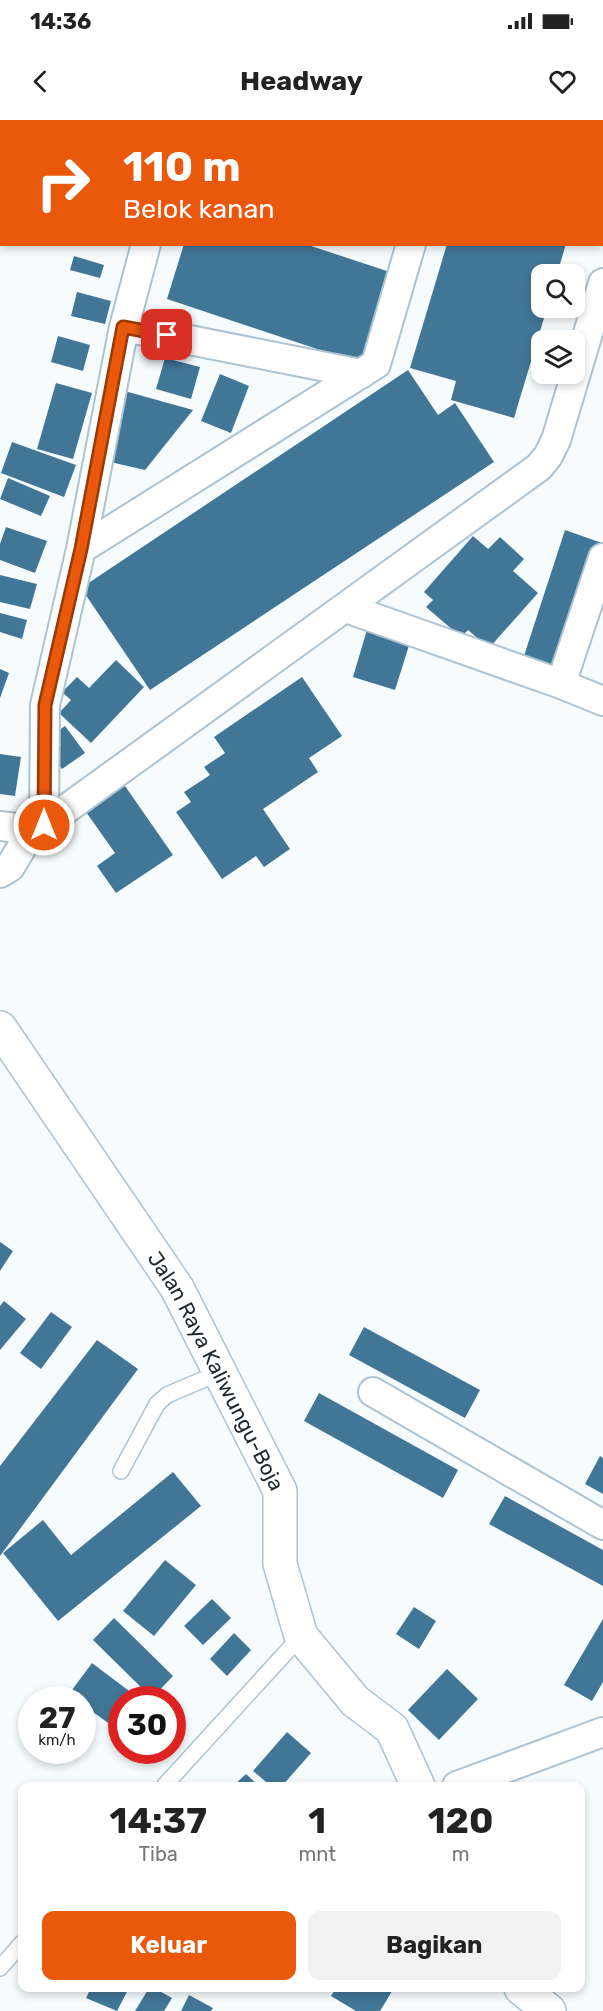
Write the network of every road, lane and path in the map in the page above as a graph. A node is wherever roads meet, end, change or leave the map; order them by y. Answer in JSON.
{"nodes":[{"id":1,"x":145,"y":246,"type":"edge"},
{"id":2,"x":404,"y":247,"type":"edge"},
{"id":3,"x":603,"y":283,"type":"edge"},
{"id":4,"x":123,"y":327,"type":"junction"},
{"id":5,"x":361,"y":374,"type":"junction"},
{"id":6,"x":81,"y":549,"type":"junction"},
{"id":7,"x":603,"y":558,"type":"edge"},
{"id":8,"x":346,"y":608,"type":"junction"},
{"id":9,"x":561,"y":684,"type":"junction"},
{"id":10,"x":603,"y":701,"type":"edge"},
{"id":11,"x":0,"y":826,"type":"edge"},
{"id":12,"x":38,"y":827,"type":"junction"},
{"id":13,"x":0,"y":873,"type":"edge"},
{"id":14,"x":0,"y":1028,"type":"edge"},
{"id":15,"x":221,"y":1372,"type":"junction"},
{"id":16,"x":373,"y":1392,"type":"dead end"},
{"id":17,"x":122,"y":1471,"type":"dead end"},
{"id":18,"x":603,"y":1525,"type":"edge"},
{"id":19,"x":301,"y":1636,"type":"junction"},
{"id":20,"x":603,"y":1732,"type":"edge"},
{"id":21,"x":168,"y":1782,"type":"edge"},
{"id":22,"x":416,"y":1782,"type":"edge"},
{"id":23,"x":468,"y":1782,"type":"edge"},
{"id":24,"x":18,"y":1948,"type":"edge"},
{"id":25,"x":0,"y":1968,"type":"edge"},
{"id":26,"x":526,"y":1992,"type":"edge"},
{"id":27,"x":549,"y":2011,"type":"edge"}],
"edges":[{"from":1,"to":4,"type":"street"},
{"from":2,"to":5,"type":"street"},
{"from":3,"to":8,"type":"street"},
{"from":4,"to":5,"type":"street"},
{"from":4,"to":6,"type":"street"},
{"from":5,"to":6,"type":"street"},
{"from":6,"to":12,"type":"street"},
{"from":7,"to":9,"type":"street"},
{"from":8,"to":9,"type":"street"},
{"from":8,"to":12,"type":"street"},
{"from":9,"to":10,"type":"street"},
{"from":11,"to":12,"type":"street"},
{"from":12,"to":13,"type":"street"},
{"from":14,"to":15,"type":"main road","name":"Jalan Raya Kaliwungu-Boja"},
{"from":15,"to":17,"type":"lane"},
{"from":15,"to":19,"type":"main road","name":"Jalan Raya Kaliwungu-Boja"},
{"from":16,"to":18,"type":"street"},
{"from":19,"to":21,"type":"lane"},
{"from":19,"to":22,"type":"main road","name":"Jalan Raya Kaliwungu-Boja"},
{"from":20,"to":23,"type":"street"},
{"from":24,"to":25,"type":"lane"},
{"from":26,"to":27,"type":"main road"}]}
